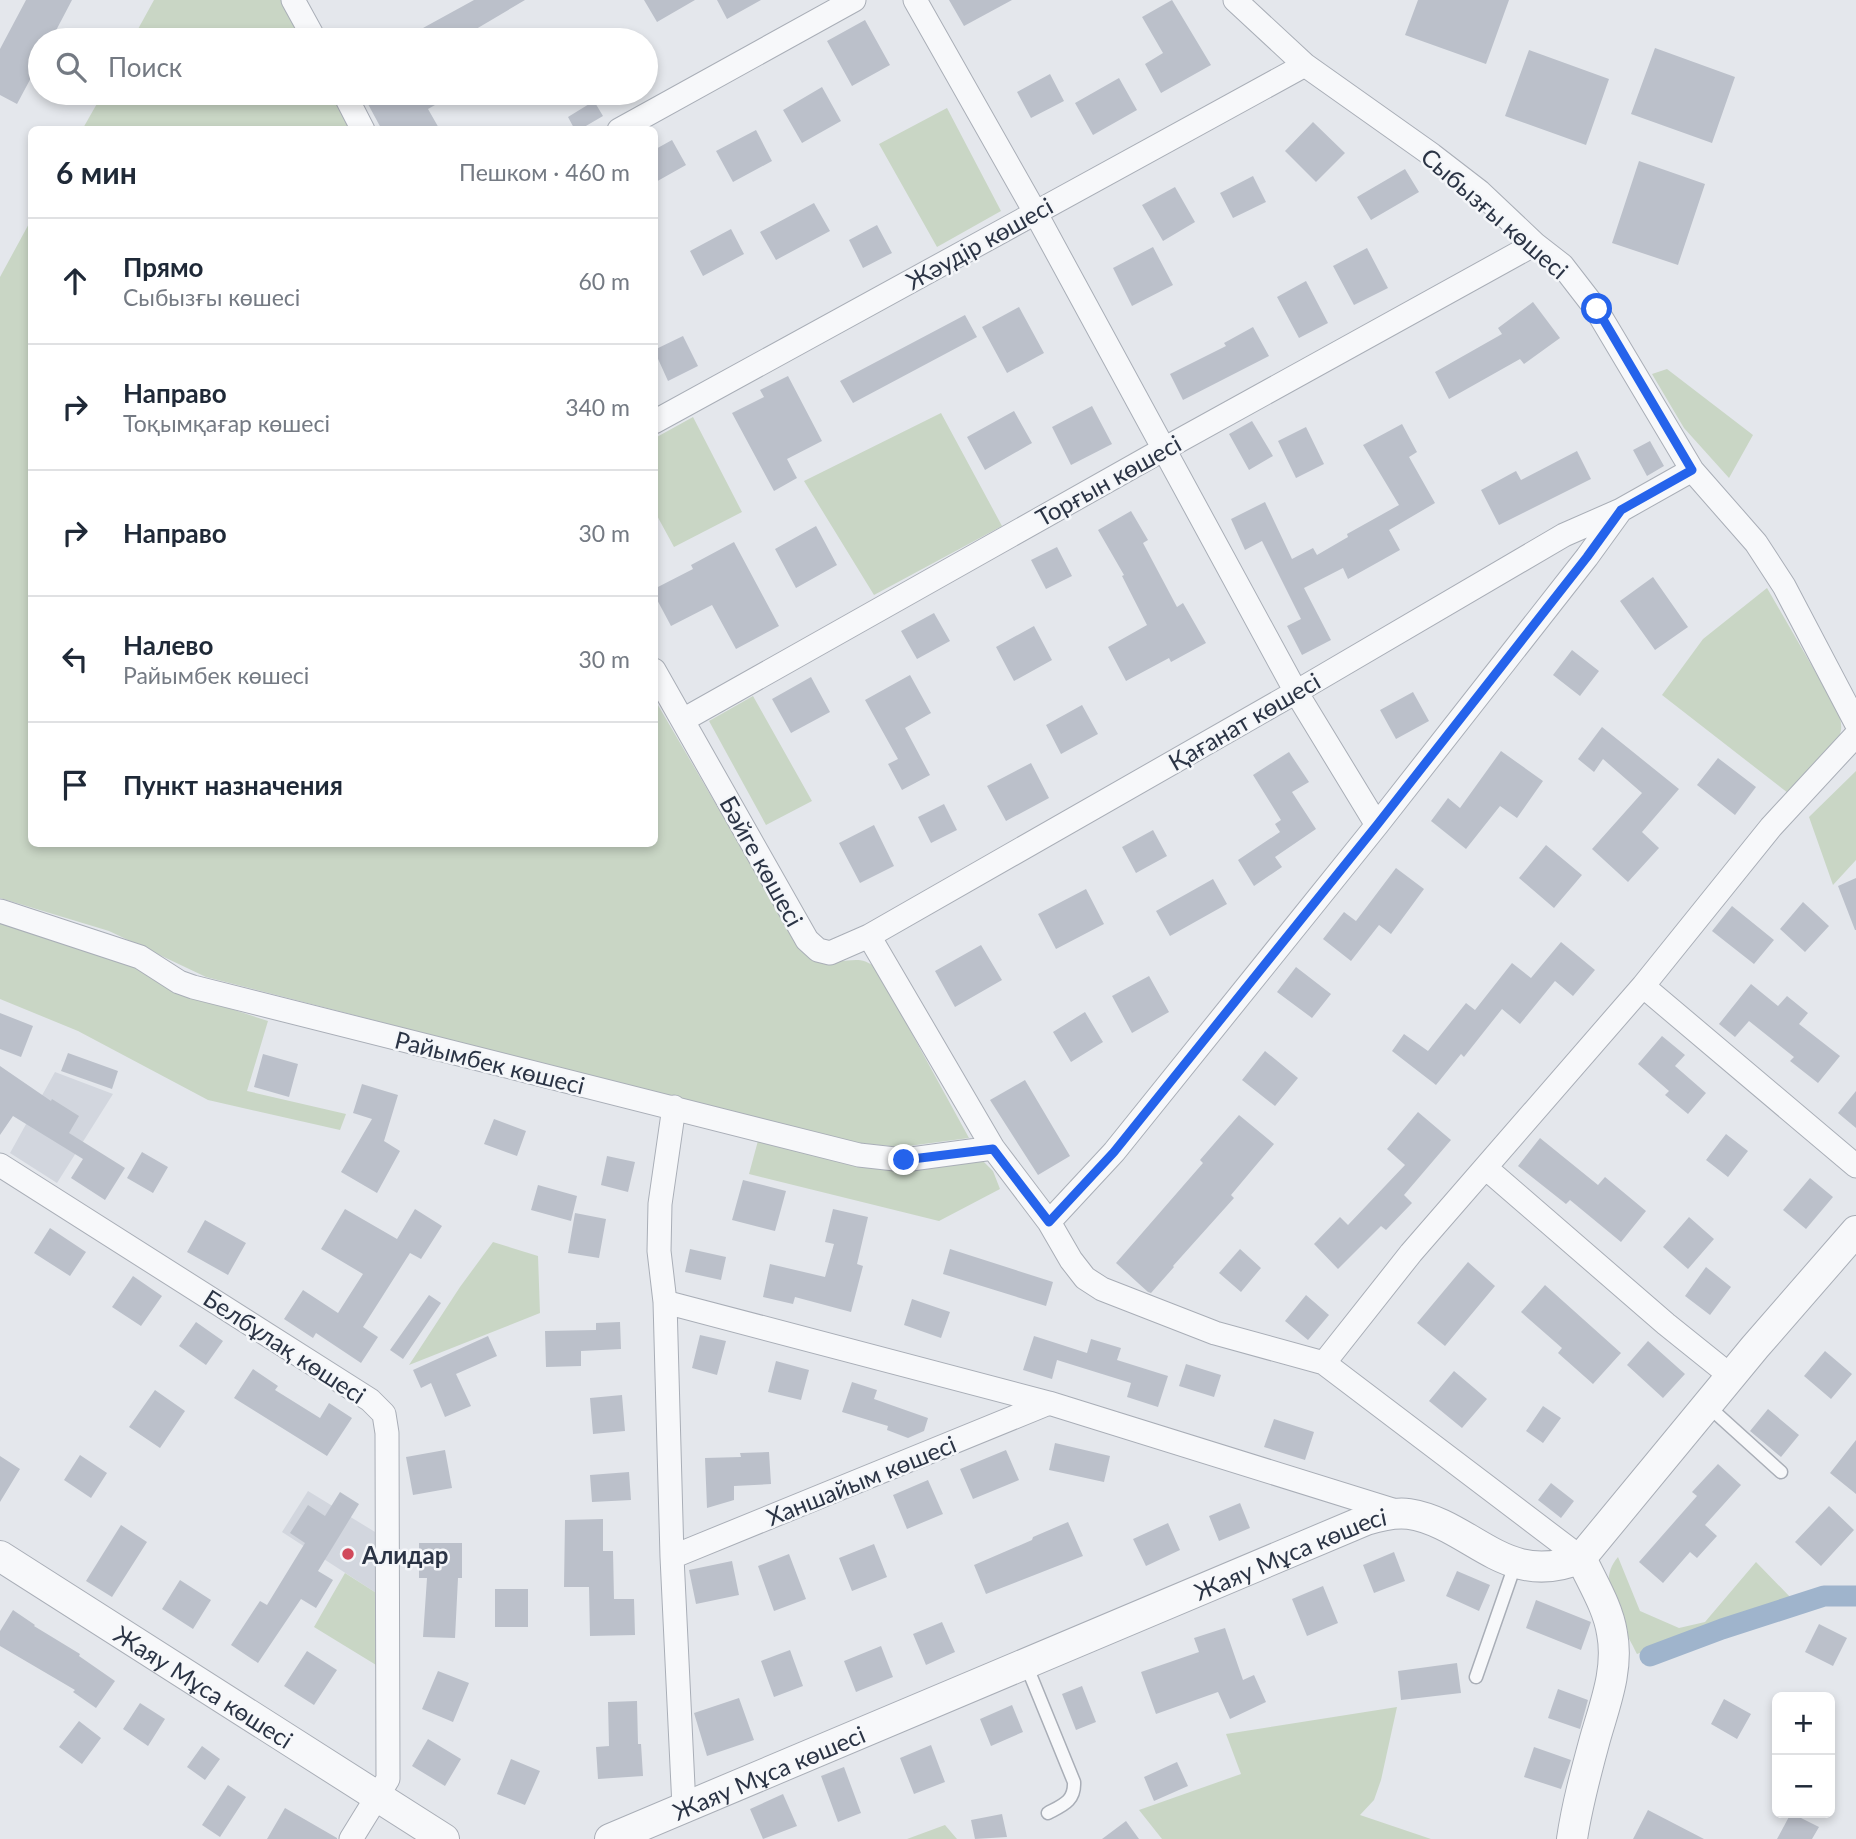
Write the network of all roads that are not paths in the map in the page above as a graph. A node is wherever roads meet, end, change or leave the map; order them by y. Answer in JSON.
{"nodes":[{"id":1,"x":293,"y":0,"type":"edge"},
{"id":2,"x":853,"y":0,"type":"edge"},
{"id":3,"x":915,"y":0,"type":"edge"},
{"id":4,"x":1235,"y":0,"type":"edge"},
{"id":5,"x":308,"y":28,"type":"edge"},
{"id":6,"x":1305,"y":65,"type":"junction"},
{"id":7,"x":350,"y":105,"type":"edge"},
{"id":8,"x":361,"y":126,"type":"edge"},
{"id":9,"x":626,"y":126,"type":"edge"},
{"id":10,"x":1035,"y":212,"type":"junction"},
{"id":11,"x":1535,"y":244,"type":"junction"},
{"id":12,"x":658,"y":420,"type":"edge"},
{"id":13,"x":1164,"y":449,"type":"junction"},
{"id":14,"x":1692,"y":470,"type":"junction"},
{"id":15,"x":1621,"y":510,"type":"junction"},
{"id":16,"x":658,"y":677,"type":"edge"},
{"id":17,"x":1296,"y":692,"type":"junction"},
{"id":18,"x":683,"y":720,"type":"junction"},
{"id":19,"x":1856,"y":723,"type":"edge"},
{"id":20,"x":1856,"y":735,"type":"edge"},
{"id":21,"x":1377,"y":825,"type":"junction"},
{"id":22,"x":0,"y":911,"type":"edge"},
{"id":23,"x":869,"y":936,"type":"junction"},
{"id":24,"x":1643,"y":986,"type":"junction"},
{"id":25,"x":674,"y":1108,"type":"junction"},
{"id":26,"x":993,"y":1149,"type":"junction"},
{"id":27,"x":0,"y":1165,"type":"edge"},
{"id":28,"x":1856,"y":1166,"type":"edge"},
{"id":29,"x":1487,"y":1169,"type":"junction"},
{"id":30,"x":1049,"y":1222,"type":"junction"},
{"id":31,"x":1856,"y":1231,"type":"edge"},
{"id":32,"x":665,"y":1302,"type":"junction"},
{"id":33,"x":1324,"y":1363,"type":"junction"},
{"id":34,"x":1732,"y":1377,"type":"junction"},
{"id":35,"x":1049,"y":1403,"type":"junction"},
{"id":36,"x":1708,"y":1406,"type":"junction"},
{"id":37,"x":1781,"y":1472,"type":"dead end"},
{"id":38,"x":1405,"y":1514,"type":"junction"},
{"id":39,"x":0,"y":1556,"type":"edge"},
{"id":40,"x":673,"y":1557,"type":"junction"},
{"id":41,"x":1581,"y":1558,"type":"junction"},
{"id":42,"x":1516,"y":1562,"type":"junction"},
{"id":43,"x":1026,"y":1662,"type":"junction"},
{"id":44,"x":1476,"y":1677,"type":"dead end"},
{"id":45,"x":378,"y":1797,"type":"junction"},
{"id":46,"x":684,"y":1807,"type":"junction"},
{"id":47,"x":1048,"y":1813,"type":"dead end"},
{"id":48,"x":351,"y":1839,"type":"edge"},
{"id":49,"x":444,"y":1839,"type":"edge"},
{"id":50,"x":610,"y":1839,"type":"edge"},
{"id":51,"x":1572,"y":1839,"type":"edge"}],
"edges":[{"from":1,"to":5,"type":"street"},
{"from":2,"to":9,"type":"street"},
{"from":3,"to":10,"type":"street"},
{"from":4,"to":6,"type":"street","name":"Сыбызғы көшесі"},
{"from":6,"to":10,"type":"street","name":"Жәудір көшесі"},
{"from":6,"to":11,"type":"street","name":"Сыбызғы көшесі"},
{"from":7,"to":8,"type":"street"},
{"from":10,"to":12,"type":"street","name":"Жәудір көшесі"},
{"from":10,"to":13,"type":"street"},
{"from":11,"to":13,"type":"street","name":"Торғын көшесі"},
{"from":11,"to":14,"type":"street","name":"Сыбызғы көшесі"},
{"from":13,"to":17,"type":"street"},
{"from":13,"to":18,"type":"street","name":"Торғын көшесі"},
{"from":14,"to":15,"type":"street","name":"Қағанат көшесі"},
{"from":14,"to":19,"type":"street","name":"Сыбызғы көшесі"},
{"from":15,"to":17,"type":"street","name":"Қағанат көшесі"},
{"from":15,"to":21,"type":"street"},
{"from":16,"to":18,"type":"street","name":"Бәйге көшесі"},
{"from":17,"to":21,"type":"street"},
{"from":17,"to":23,"type":"street","name":"Қағанат көшесі"},
{"from":18,"to":23,"type":"street","name":"Бәйге көшесі"},
{"from":20,"to":24,"type":"street"},
{"from":21,"to":30,"type":"street"},
{"from":22,"to":25,"type":"street","name":"Райымбек көшесі"},
{"from":23,"to":26,"type":"street"},
{"from":24,"to":28,"type":"street"},
{"from":24,"to":29,"type":"street"},
{"from":25,"to":26,"type":"street","name":"Райымбек көшесі"},
{"from":25,"to":32,"type":"street"},
{"from":26,"to":30,"type":"street"},
{"from":27,"to":45,"type":"street","name":"Белбұлақ көшесі"},
{"from":29,"to":33,"type":"street"},
{"from":29,"to":34,"type":"street"},
{"from":30,"to":33,"type":"street"},
{"from":31,"to":34,"type":"street"},
{"from":32,"to":35,"type":"street"},
{"from":32,"to":40,"type":"street"},
{"from":33,"to":41,"type":"street"},
{"from":34,"to":36,"type":"street"},
{"from":35,"to":38,"type":"street"},
{"from":35,"to":40,"type":"street","name":"Ханшайым көшесі"},
{"from":36,"to":37,"type":"lane"},
{"from":36,"to":41,"type":"street"},
{"from":38,"to":42,"type":"street","name":"Жаяу Мұса көшесі"},
{"from":38,"to":43,"type":"street","name":"Жаяу Мұса көшесі"},
{"from":39,"to":45,"type":"street","name":"Жаяу Мұса көшесі"},
{"from":40,"to":46,"type":"street"},
{"from":41,"to":42,"type":"street","name":"Жаяу Мұса көшесі"},
{"from":41,"to":51,"type":"street"},
{"from":42,"to":44,"type":"lane"},
{"from":43,"to":46,"type":"street","name":"Жаяу Мұса көшесі"},
{"from":43,"to":47,"type":"lane"},
{"from":45,"to":48,"type":"street"},
{"from":45,"to":49,"type":"street","name":"Жаяу Мұса көшесі"},
{"from":46,"to":50,"type":"street","name":"Жаяу Мұса көшесі"}]}
